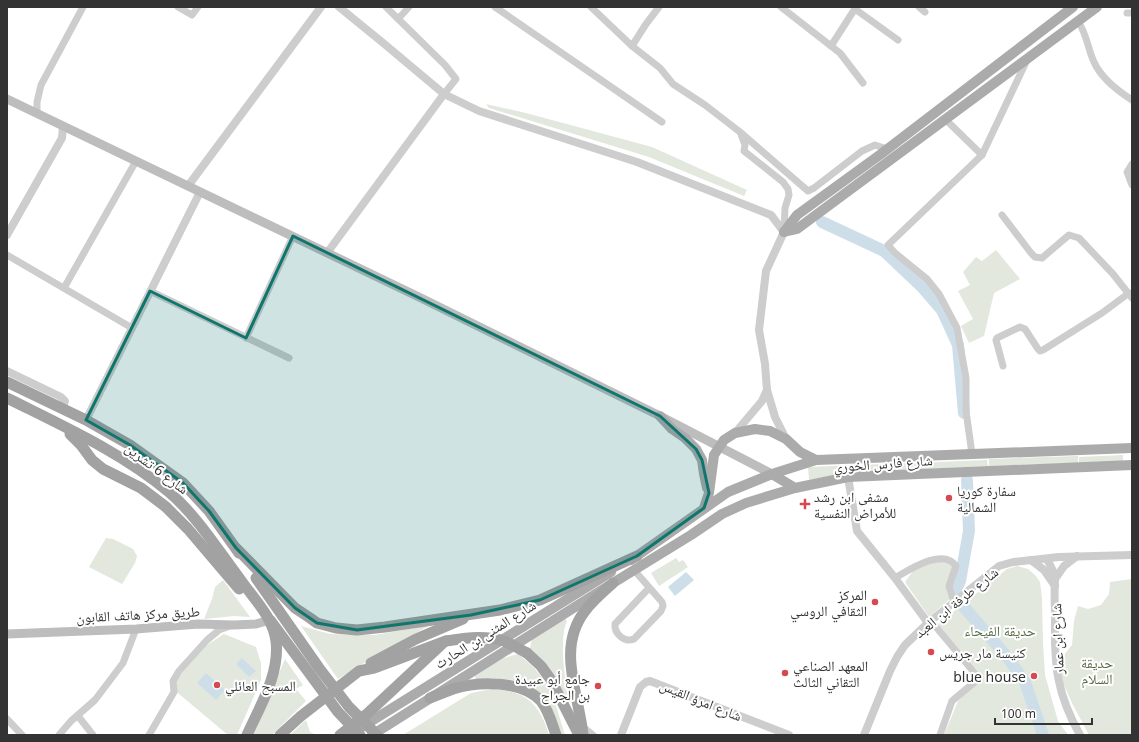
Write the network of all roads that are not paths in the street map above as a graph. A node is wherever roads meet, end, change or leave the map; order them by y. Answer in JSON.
{"nodes":[{"id":1,"x":84,"y":7,"type":"edge"},
{"id":2,"x":178,"y":7,"type":"edge"},
{"id":3,"x":198,"y":7,"type":"edge"},
{"id":4,"x":321,"y":7,"type":"edge"},
{"id":5,"x":339,"y":7,"type":"edge"},
{"id":6,"x":386,"y":7,"type":"edge"},
{"id":7,"x":409,"y":7,"type":"edge"},
{"id":8,"x":495,"y":7,"type":"edge"},
{"id":9,"x":591,"y":7,"type":"edge"},
{"id":10,"x":659,"y":7,"type":"edge"},
{"id":11,"x":781,"y":7,"type":"edge"},
{"id":12,"x":1073,"y":7,"type":"edge"},
{"id":13,"x":1097,"y":7,"type":"edge"},
{"id":14,"x":856,"y":8,"type":"edge"},
{"id":15,"x":398,"y":19,"type":"junction"},
{"id":16,"x":1078,"y":21,"type":"junction"},
{"id":17,"x":898,"y":40,"type":"dead end"},
{"id":18,"x":632,"y":46,"type":"junction"},
{"id":19,"x":831,"y":46,"type":"junction"},
{"id":20,"x":1027,"y":60,"type":"junction"},
{"id":21,"x":863,"y":83,"type":"dead end"},
{"id":22,"x":1132,"y":90,"type":"edge"},
{"id":23,"x":444,"y":94,"type":"junction"},
{"id":24,"x":1125,"y":95,"type":"junction"},
{"id":25,"x":7,"y":99,"type":"edge"},
{"id":26,"x":1132,"y":100,"type":"edge"},
{"id":27,"x":37,"y":114,"type":"junction"},
{"id":28,"x":946,"y":120,"type":"junction"},
{"id":29,"x":662,"y":122,"type":"dead end"},
{"id":30,"x":63,"y":126,"type":"junction"},
{"id":31,"x":740,"y":132,"type":"junction"},
{"id":32,"x":890,"y":146,"type":"junction"},
{"id":33,"x":900,"y":153,"type":"junction"},
{"id":34,"x":982,"y":155,"type":"junction"},
{"id":35,"x":136,"y":161,"type":"junction"},
{"id":36,"x":1132,"y":164,"type":"edge"},
{"id":37,"x":1132,"y":185,"type":"edge"},
{"id":38,"x":188,"y":186,"type":"junction"},
{"id":39,"x":200,"y":192,"type":"junction"},
{"id":40,"x":1002,"y":215,"type":"dead end"},
{"id":41,"x":784,"y":232,"type":"junction"},
{"id":42,"x":7,"y":235,"type":"edge"},
{"id":43,"x":293,"y":236,"type":"junction"},
{"id":44,"x":327,"y":252,"type":"junction"},
{"id":45,"x":7,"y":255,"type":"edge"},
{"id":46,"x":64,"y":288,"type":"junction"},
{"id":47,"x":150,"y":291,"type":"junction"},
{"id":48,"x":1130,"y":295,"type":"edge"},
{"id":49,"x":132,"y":328,"type":"junction"},
{"id":50,"x":246,"y":338,"type":"junction"},
{"id":51,"x":289,"y":358,"type":"dead end"},
{"id":52,"x":1003,"y":366,"type":"dead end"},
{"id":53,"x":7,"y":371,"type":"edge"},
{"id":54,"x":7,"y":382,"type":"edge"},
{"id":55,"x":767,"y":390,"type":"junction"},
{"id":56,"x":7,"y":398,"type":"edge"},
{"id":57,"x":62,"y":409,"type":"junction"},
{"id":58,"x":660,"y":416,"type":"junction"},
{"id":59,"x":86,"y":420,"type":"junction"},
{"id":60,"x":59,"y":424,"type":"junction"},
{"id":61,"x":735,"y":433,"type":"junction"},
{"id":62,"x":786,"y":439,"type":"junction"},
{"id":63,"x":718,"y":446,"type":"junction"},
{"id":64,"x":1132,"y":448,"type":"edge"},
{"id":65,"x":972,"y":454,"type":"junction"},
{"id":66,"x":816,"y":460,"type":"junction"},
{"id":67,"x":1132,"y":465,"type":"edge"},
{"id":68,"x":772,"y":474,"type":"junction"},
{"id":69,"x":848,"y":477,"type":"junction"},
{"id":70,"x":795,"y":488,"type":"junction"},
{"id":71,"x":708,"y":493,"type":"junction"},
{"id":72,"x":704,"y":508,"type":"junction"},
{"id":73,"x":236,"y":548,"type":"junction"},
{"id":74,"x":1132,"y":555,"type":"edge"},
{"id":75,"x":636,"y":556,"type":"junction"},
{"id":76,"x":1078,"y":556,"type":"junction"},
{"id":77,"x":1047,"y":559,"type":"junction"},
{"id":78,"x":1031,"y":560,"type":"junction"},
{"id":79,"x":634,"y":570,"type":"junction"},
{"id":80,"x":895,"y":578,"type":"junction"},
{"id":81,"x":613,"y":582,"type":"junction"},
{"id":82,"x":1055,"y":583,"type":"junction"},
{"id":83,"x":649,"y":588,"type":"junction"},
{"id":84,"x":954,"y":602,"type":"junction"},
{"id":85,"x":471,"y":615,"type":"junction"},
{"id":86,"x":267,"y":616,"type":"junction"},
{"id":87,"x":929,"y":622,"type":"junction"},
{"id":88,"x":234,"y":625,"type":"junction"},
{"id":89,"x":136,"y":629,"type":"junction"},
{"id":90,"x":7,"y":634,"type":"edge"},
{"id":91,"x":446,"y":641,"type":"junction"},
{"id":92,"x":359,"y":671,"type":"junction"},
{"id":93,"x":308,"y":672,"type":"junction"},
{"id":94,"x":430,"y":698,"type":"junction"},
{"id":95,"x":78,"y":716,"type":"junction"},
{"id":96,"x":7,"y":719,"type":"edge"},
{"id":97,"x":582,"y":732,"type":"edge"},
{"id":98,"x":22,"y":735,"type":"edge"},
{"id":99,"x":59,"y":735,"type":"edge"},
{"id":100,"x":93,"y":735,"type":"edge"},
{"id":101,"x":149,"y":735,"type":"edge"},
{"id":102,"x":247,"y":735,"type":"edge"},
{"id":103,"x":280,"y":735,"type":"edge"},
{"id":104,"x":340,"y":735,"type":"edge"},
{"id":105,"x":349,"y":735,"type":"edge"},
{"id":106,"x":360,"y":735,"type":"edge"},
{"id":107,"x":372,"y":735,"type":"edge"},
{"id":108,"x":377,"y":735,"type":"edge"},
{"id":109,"x":556,"y":735,"type":"edge"},
{"id":110,"x":593,"y":735,"type":"edge"},
{"id":111,"x":621,"y":735,"type":"edge"},
{"id":112,"x":789,"y":735,"type":"edge"},
{"id":113,"x":864,"y":735,"type":"edge"},
{"id":114,"x":940,"y":735,"type":"edge"},
{"id":115,"x":1080,"y":735,"type":"edge"}],
"edges":[{"from":1,"to":27,"type":"street"},
{"from":2,"to":3,"type":"street"},
{"from":4,"to":38,"type":"street"},
{"from":5,"to":23,"type":"street"},
{"from":6,"to":15,"type":"street"},
{"from":7,"to":15,"type":"street"},
{"from":8,"to":29,"type":"street"},
{"from":9,"to":18,"type":"street"},
{"from":10,"to":18,"type":"street"},
{"from":11,"to":19,"type":"street"},
{"from":12,"to":32,"type":"main road"},
{"from":13,"to":16,"type":"main road"},
{"from":14,"to":17,"type":"street"},
{"from":14,"to":19,"type":"street"},
{"from":15,"to":23,"type":"street"},
{"from":16,"to":20,"type":"main road"},
{"from":16,"to":24,"type":"street"},
{"from":18,"to":31,"type":"street"},
{"from":19,"to":21,"type":"street"},
{"from":20,"to":28,"type":"main road"},
{"from":20,"to":34,"type":"street"},
{"from":22,"to":24,"type":"street"},
{"from":23,"to":41,"type":"street"},
{"from":23,"to":44,"type":"street"},
{"from":24,"to":26,"type":"street"},
{"from":25,"to":27,"type":"main road"},
{"from":27,"to":30,"type":"main road"},
{"from":28,"to":33,"type":"main road"},
{"from":28,"to":34,"type":"street"},
{"from":30,"to":35,"type":"main road"},
{"from":30,"to":42,"type":"street"},
{"from":31,"to":32,"type":"street"},
{"from":31,"to":41,"type":"street"},
{"from":32,"to":33,"type":"main road"},
{"from":32,"to":41,"type":"main road"},
{"from":33,"to":41,"type":"main road"},
{"from":34,"to":65,"type":"street"},
{"from":35,"to":38,"type":"main road"},
{"from":35,"to":46,"type":"street"},
{"from":36,"to":37,"type":"street"},
{"from":38,"to":39,"type":"main road"},
{"from":39,"to":43,"type":"main road"},
{"from":39,"to":47,"type":"street"},
{"from":40,"to":48,"type":"street"},
{"from":41,"to":55,"type":"street"},
{"from":43,"to":44,"type":"main road"},
{"from":43,"to":50,"type":"street"},
{"from":44,"to":58,"type":"main road"},
{"from":45,"to":46,"type":"street"},
{"from":46,"to":49,"type":"street"},
{"from":47,"to":49,"type":"street"},
{"from":47,"to":50,"type":"street"},
{"from":48,"to":52,"type":"street"},
{"from":49,"to":59,"type":"street"},
{"from":50,"to":51,"type":"street"},
{"from":53,"to":57,"type":"street"},
{"from":54,"to":57,"type":"highway","name":"شارع 6 تشرين"},
{"from":55,"to":61,"type":"street"},
{"from":55,"to":62,"type":"street"},
{"from":56,"to":60,"type":"highway","name":"شارع 6 تشرين"},
{"from":57,"to":59,"type":"highway","name":"شارع 6 تشرين"},
{"from":58,"to":63,"type":"main road"},
{"from":58,"to":71,"type":"main road"},
{"from":59,"to":73,"type":"highway","name":"شارع 6 تشرين"},
{"from":60,"to":86,"type":"highway"},
{"from":60,"to":86,"type":"highway","name":"شارع 6 تشرين"},
{"from":61,"to":62,"type":"main road"},
{"from":61,"to":63,"type":"main road"},
{"from":62,"to":66,"type":"main road"},
{"from":63,"to":68,"type":"main road"},
{"from":63,"to":71,"type":"main road"},
{"from":64,"to":65,"type":"main road","name":"شارع فارس الخوري"},
{"from":65,"to":66,"type":"main road","name":"شارع فارس الخوري"},
{"from":66,"to":68,"type":"main road","name":"شارع فارس الخوري"},
{"from":67,"to":69,"type":"main road","name":"شارع فارس الخوري"},
{"from":68,"to":70,"type":"main road"},
{"from":68,"to":72,"type":"main road","name":"شارع فارس الخوري"},
{"from":69,"to":70,"type":"main road","name":"شارع فارس الخوري"},
{"from":69,"to":80,"type":"street"},
{"from":70,"to":79,"type":"main road","name":"شارع فارس الخوري"},
{"from":71,"to":72,"type":"main road"},
{"from":72,"to":75,"type":"main road","name":"شارع فارس الخوري"},
{"from":73,"to":85,"type":"highway"},
{"from":73,"to":108,"type":"highway","name":"شارع 6 تشرين","bridge":true},
{"from":74,"to":76,"type":"street","name":"شارع طرفة ابن العبد"},
{"from":75,"to":85,"type":"highway"},
{"from":75,"to":105,"type":"main road","name":"شارع المثنى بن الحارث"},
{"from":76,"to":77,"type":"street","name":"شارع طرفة ابن العبد"},
{"from":76,"to":82,"type":"street"},
{"from":77,"to":78,"type":"street","name":"شارع طرفة ابن العبد"},
{"from":77,"to":82,"type":"street","name":"شارع ابن عمار"},
{"from":78,"to":82,"type":"street","name":"شارع ابن عمار"},
{"from":78,"to":84,"type":"street","name":"شارع طرفة ابن العبد"},
{"from":79,"to":81,"type":"main road","name":"شارع فارس الخوري"},
{"from":79,"to":83,"type":"street"},
{"from":80,"to":84,"type":"street"},
{"from":80,"to":87,"type":"street"},
{"from":81,"to":94,"type":"main road","name":"شارع فارس الخوري"},
{"from":81,"to":97,"type":"highway"},
{"from":82,"to":115,"type":"street","name":"شارع ابن عمار"},
{"from":83,"to":83,"type":"street"},
{"from":84,"to":87,"type":"street","name":"شارع طرفة ابن العبد"},
{"from":85,"to":92,"type":"highway"},
{"from":86,"to":88,"type":"main road","name":"طريق مركز هاتف القابون"},
{"from":86,"to":93,"type":"highway","bridge":true},
{"from":86,"to":102,"type":"highway"},
{"from":87,"to":113,"type":"street","name":"شارع طرفة ابن العبد"},
{"from":87,"to":114,"type":"street"},
{"from":88,"to":89,"type":"main road","name":"طريق مركز هاتف القابون"},
{"from":88,"to":101,"type":"street"},
{"from":89,"to":90,"type":"main road","name":"طريق مركز هاتف القابون"},
{"from":89,"to":95,"type":"street"},
{"from":91,"to":92,"type":"highway"},
{"from":91,"to":97,"type":"highway","bridge":true},
{"from":91,"to":104,"type":"highway"},
{"from":92,"to":103,"type":"highway"},
{"from":93,"to":105,"type":"highway","bridge":true},
{"from":93,"to":106,"type":"highway","bridge":true},
{"from":94,"to":107,"type":"main road","name":"شارع فارس الخوري"},
{"from":94,"to":109,"type":"highway"},
{"from":95,"to":99,"type":"street"},
{"from":95,"to":100,"type":"street"},
{"from":96,"to":98,"type":"street"},
{"from":97,"to":110,"type":"street"},
{"from":111,"to":112,"type":"street","name":"شارع امرؤ القيس"}]}
